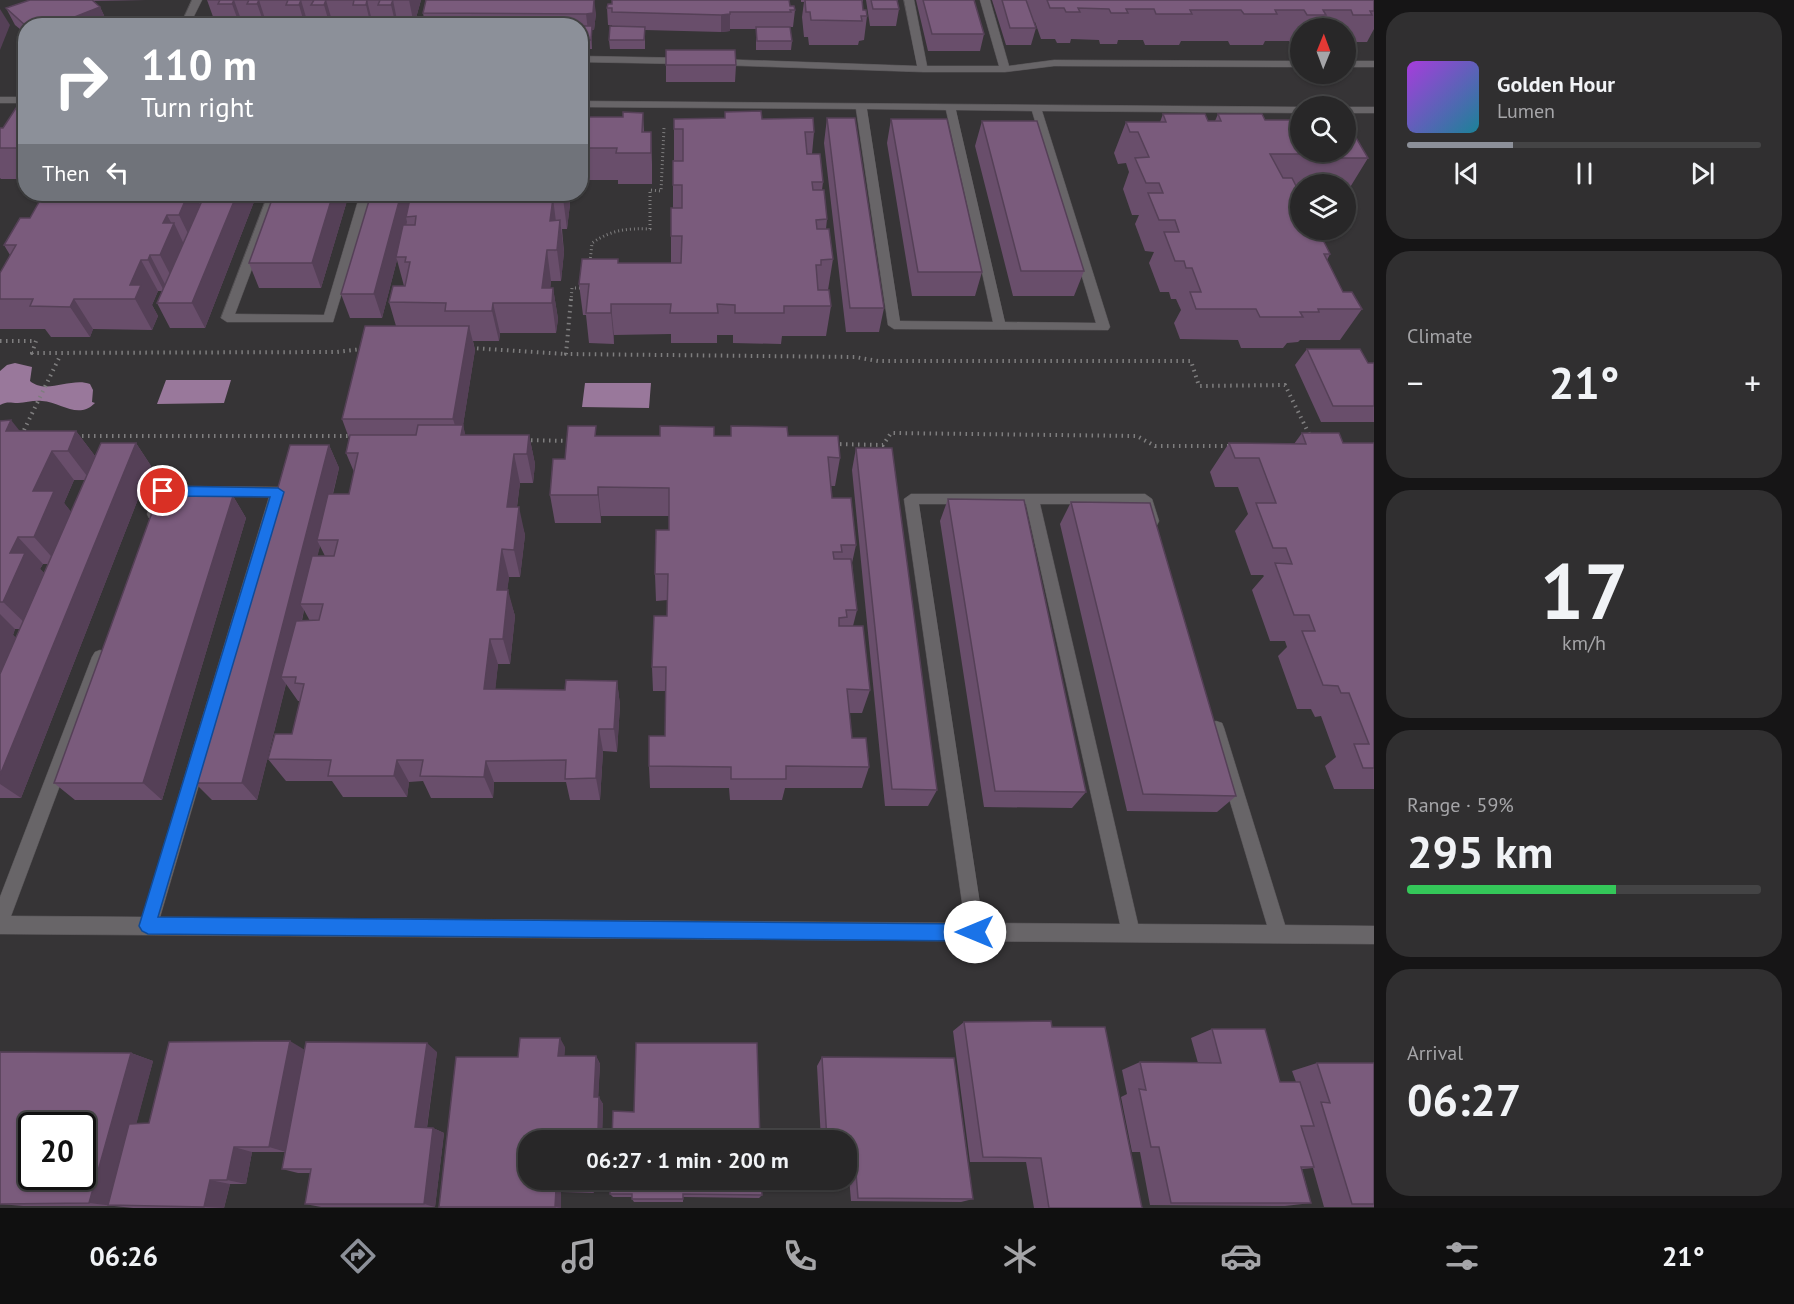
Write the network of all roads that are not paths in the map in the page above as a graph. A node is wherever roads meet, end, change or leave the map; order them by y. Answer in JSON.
{"nodes":[{"id":1,"x":197,"y":0,"type":"edge"},
{"id":2,"x":909,"y":0,"type":"edge"},
{"id":3,"x":985,"y":0,"type":"edge"},
{"id":4,"x":188,"y":18,"type":"edge"},
{"id":5,"x":588,"y":59,"type":"edge"},
{"id":6,"x":694,"y":61,"type":"edge"},
{"id":7,"x":705,"y":62,"type":"edge"},
{"id":8,"x":1290,"y":64,"type":"edge"},
{"id":9,"x":1356,"y":64,"type":"edge"},
{"id":10,"x":1374,"y":64,"type":"edge"},
{"id":11,"x":923,"y":69,"type":"junction"},
{"id":12,"x":1005,"y":69,"type":"junction"},
{"id":13,"x":0,"y":100,"type":"edge"},
{"id":14,"x":18,"y":100,"type":"edge"},
{"id":15,"x":588,"y":104,"type":"edge"},
{"id":16,"x":861,"y":106,"type":"junction"},
{"id":17,"x":950,"y":107,"type":"junction"},
{"id":18,"x":1036,"y":108,"type":"junction"},
{"id":19,"x":1290,"y":110,"type":"edge"},
{"id":20,"x":1356,"y":110,"type":"edge"},
{"id":21,"x":1372,"y":110,"type":"edge"},
{"id":22,"x":1374,"y":125,"type":"edge"},
{"id":23,"x":271,"y":201,"type":"edge"},
{"id":24,"x":364,"y":201,"type":"edge"},
{"id":25,"x":1000,"y":326,"type":"junction"},
{"id":26,"x":1032,"y":499,"type":"junction"},
{"id":27,"x":150,"y":524,"type":"edge"},
{"id":28,"x":1156,"y":534,"type":"edge"},
{"id":29,"x":104,"y":645,"type":"edge"},
{"id":30,"x":1212,"y":717,"type":"edge"},
{"id":31,"x":0,"y":923,"type":"edge"},
{"id":32,"x":148,"y":926,"type":"junction"},
{"id":33,"x":975,"y":932,"type":"junction"},
{"id":34,"x":1131,"y":933,"type":"junction"},
{"id":35,"x":1279,"y":934,"type":"junction"},
{"id":36,"x":1374,"y":935,"type":"edge"}],
"edges":[{"from":1,"to":4,"type":"lane"},
{"from":2,"to":11,"type":"lane"},
{"from":3,"to":12,"type":"lane"},
{"from":5,"to":6,"type":"lane"},
{"from":7,"to":11,"type":"lane"},
{"from":8,"to":12,"type":"lane"},
{"from":9,"to":10,"type":"lane"},
{"from":11,"to":12,"type":"lane"},
{"from":13,"to":14,"type":"lane"},
{"from":15,"to":16,"type":"lane"},
{"from":16,"to":17,"type":"lane"},
{"from":16,"to":25,"type":"lane"},
{"from":17,"to":18,"type":"lane"},
{"from":17,"to":25,"type":"lane"},
{"from":18,"to":19,"type":"lane"},
{"from":18,"to":25,"type":"lane"},
{"from":20,"to":21,"type":"lane"},
{"from":21,"to":22,"type":"lane"},
{"from":23,"to":24,"type":"lane"},
{"from":26,"to":28,"type":"lane"},
{"from":26,"to":33,"type":"lane"},
{"from":26,"to":34,"type":"lane"},
{"from":27,"to":32,"type":"lane"},
{"from":29,"to":31,"type":"lane"},
{"from":30,"to":35,"type":"lane"},
{"from":31,"to":32,"type":"lane"},
{"from":32,"to":33,"type":"lane"},
{"from":33,"to":34,"type":"lane"},
{"from":34,"to":35,"type":"lane"},
{"from":35,"to":36,"type":"lane"}]}
